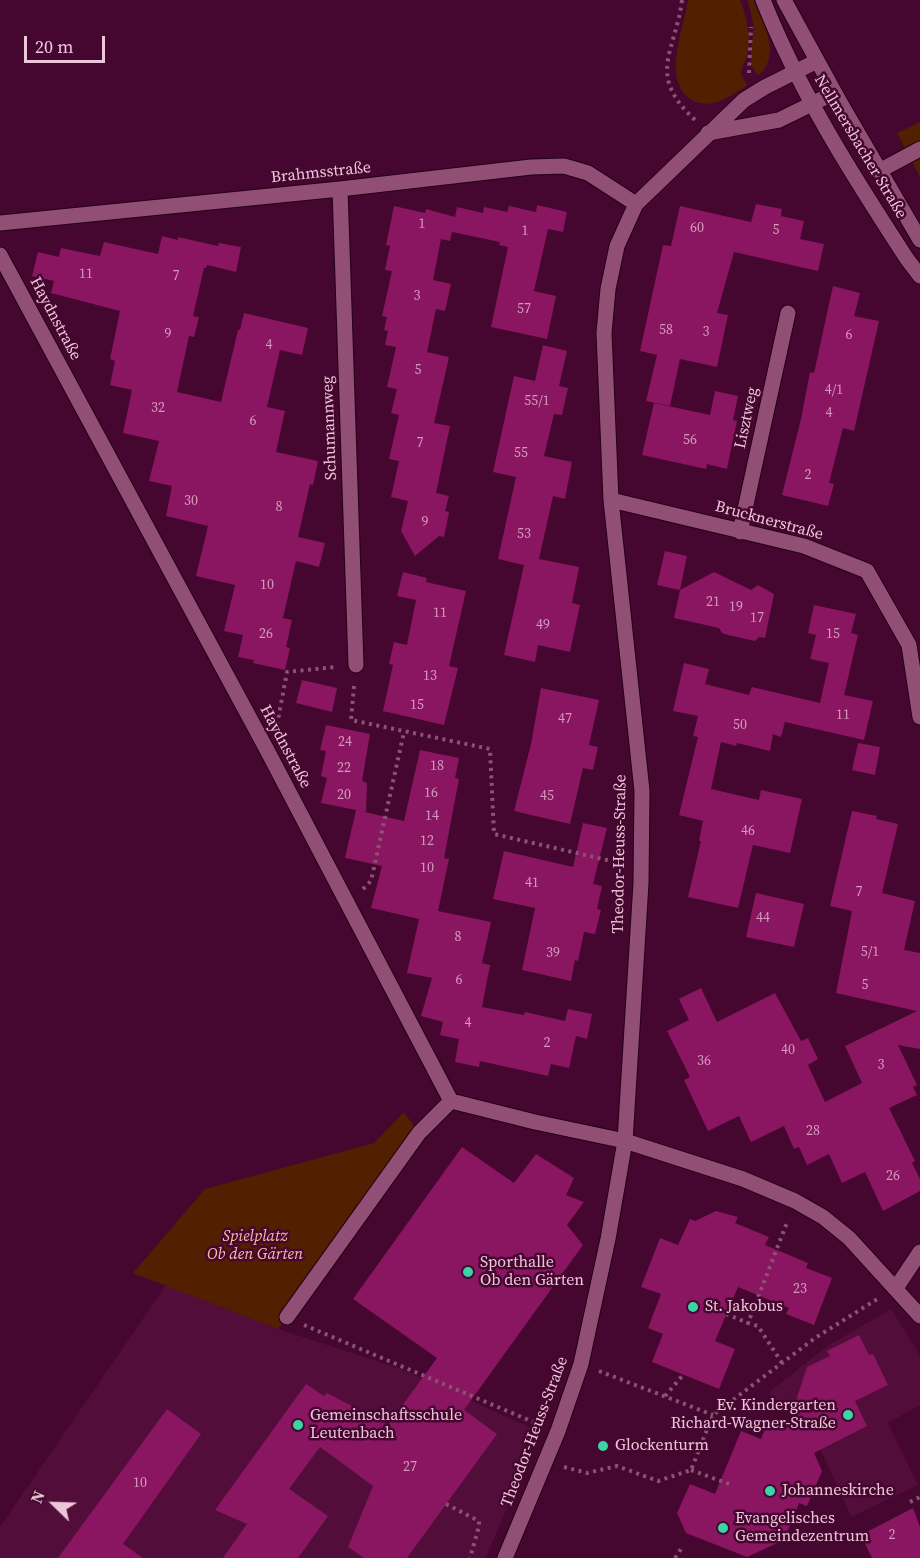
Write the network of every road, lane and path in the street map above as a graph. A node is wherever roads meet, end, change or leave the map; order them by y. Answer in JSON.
{"nodes":[{"id":1,"x":682,"y":0,"type":"edge"},
{"id":2,"x":763,"y":0,"type":"edge"},
{"id":3,"x":784,"y":0,"type":"edge"},
{"id":4,"x":751,"y":22,"type":"dead end"},
{"id":5,"x":817,"y":61,"type":"junction"},
{"id":6,"x":748,"y":72,"type":"dead end"},
{"id":7,"x":795,"y":72,"type":"junction"},
{"id":8,"x":834,"y":93,"type":"junction"},
{"id":9,"x":812,"y":105,"type":"junction"},
{"id":10,"x":708,"y":133,"type":"junction"},
{"id":11,"x":920,"y":148,"type":"edge"},
{"id":12,"x":879,"y":171,"type":"junction"},
{"id":13,"x":340,"y":189,"type":"junction"},
{"id":14,"x":636,"y":204,"type":"junction"},
{"id":15,"x":0,"y":223,"type":"edge"},
{"id":16,"x":920,"y":240,"type":"edge"},
{"id":17,"x":0,"y":255,"type":"edge"},
{"id":18,"x":920,"y":276,"type":"edge"},
{"id":19,"x":788,"y":313,"type":"dead end"},
{"id":20,"x":611,"y":500,"type":"junction"},
{"id":21,"x":740,"y":532,"type":"junction"},
{"id":22,"x":356,"y":665,"type":"junction"},
{"id":23,"x":920,"y":717,"type":"edge"},
{"id":24,"x":404,"y":732,"type":"junction"},
{"id":25,"x":267,"y":750,"type":"junction"},
{"id":26,"x":641,"y":868,"type":"junction"},
{"id":27,"x":346,"y":905,"type":"junction"},
{"id":28,"x":451,"y":1101,"type":"junction"},
{"id":29,"x":625,"y":1141,"type":"junction"},
{"id":30,"x":795,"y":1201,"type":"junction"},
{"id":31,"x":920,"y":1251,"type":"edge"},
{"id":32,"x":896,"y":1288,"type":"junction"},
{"id":33,"x":726,"y":1314,"type":"dead end"},
{"id":34,"x":920,"y":1316,"type":"edge"},
{"id":35,"x":287,"y":1317,"type":"joint"},
{"id":36,"x":748,"y":1323,"type":"junction"},
{"id":37,"x":782,"y":1363,"type":"junction"},
{"id":38,"x":581,"y":1364,"type":"junction"},
{"id":39,"x":683,"y":1375,"type":"dead end"},
{"id":40,"x":665,"y":1396,"type":"junction"},
{"id":41,"x":713,"y":1415,"type":"junction"},
{"id":42,"x":558,"y":1431,"type":"junction"},
{"id":43,"x":546,"y":1462,"type":"junction"},
{"id":44,"x":691,"y":1470,"type":"junction"},
{"id":45,"x":729,"y":1484,"type":"dead end"},
{"id":46,"x":920,"y":1497,"type":"edge"},
{"id":47,"x":910,"y":1502,"type":"dead end"},
{"id":48,"x":446,"y":1504,"type":"dead end"},
{"id":49,"x":681,"y":1549,"type":"dead end"},
{"id":50,"x":470,"y":1558,"type":"edge"},
{"id":51,"x":506,"y":1558,"type":"edge"},
{"id":52,"x":675,"y":1558,"type":"edge"}],
"edges":[{"from":1,"to":10,"type":"path"},
{"from":2,"to":7,"type":"street","name":"Nellmersbacher Straße"},
{"from":3,"to":5,"type":"street","name":"Nellmersbacher Straße"},
{"from":4,"to":6,"type":"path"},
{"from":5,"to":7,"type":"street","name":"Theodor-Heuss-Straße"},
{"from":5,"to":8,"type":"street","name":"Nellmersbacher Straße"},
{"from":7,"to":9,"type":"street","name":"Nellmersbacher Straße"},
{"from":7,"to":10,"type":"street","name":"Theodor-Heuss-Straße"},
{"from":8,"to":9,"type":"street"},
{"from":8,"to":12,"type":"street","name":"Nellmersbacher Straße"},
{"from":9,"to":10,"type":"street"},
{"from":9,"to":18,"type":"street","name":"Nellmersbacher Straße"},
{"from":10,"to":14,"type":"street","name":"Theodor-Heuss-Straße"},
{"from":11,"to":12,"type":"street"},
{"from":12,"to":16,"type":"street","name":"Nellmersbacher Straße"},
{"from":13,"to":14,"type":"street","name":"Brahmsstraße"},
{"from":13,"to":15,"type":"street","name":"Brahmsstraße"},
{"from":13,"to":22,"type":"street","name":"Schumannweg"},
{"from":14,"to":20,"type":"street","name":"Theodor-Heuss-Straße"},
{"from":17,"to":25,"type":"street","name":"Haydnstraße"},
{"from":19,"to":21,"type":"street","name":"Lisztweg"},
{"from":20,"to":21,"type":"street","name":"Brucknerstraße"},
{"from":20,"to":26,"type":"street","name":"Theodor-Heuss-Straße"},
{"from":21,"to":23,"type":"street","name":"Brucknerstraße"},
{"from":22,"to":24,"type":"path"},
{"from":22,"to":25,"type":"path"},
{"from":24,"to":26,"type":"path"},
{"from":24,"to":27,"type":"path"},
{"from":25,"to":27,"type":"street","name":"Haydnstraße"},
{"from":26,"to":29,"type":"street","name":"Theodor-Heuss-Straße"},
{"from":27,"to":28,"type":"street","name":"Haydnstraße"},
{"from":28,"to":29,"type":"street"},
{"from":28,"to":35,"type":"street"},
{"from":29,"to":30,"type":"street"},
{"from":29,"to":38,"type":"street","name":"Theodor-Heuss-Straße"},
{"from":30,"to":32,"type":"street"},
{"from":30,"to":36,"type":"path"},
{"from":31,"to":32,"type":"street"},
{"from":32,"to":34,"type":"street"},
{"from":32,"to":37,"type":"path"},
{"from":33,"to":36,"type":"path"},
{"from":35,"to":42,"type":"path"},
{"from":36,"to":37,"type":"path"},
{"from":37,"to":41,"type":"path"},
{"from":38,"to":40,"type":"path"},
{"from":38,"to":42,"type":"street","name":"Theodor-Heuss-Straße"},
{"from":39,"to":40,"type":"path"},
{"from":40,"to":41,"type":"path"},
{"from":41,"to":44,"type":"path"},
{"from":42,"to":43,"type":"street","name":"Theodor-Heuss-Straße"},
{"from":43,"to":44,"type":"path"},
{"from":43,"to":51,"type":"street","name":"Theodor-Heuss-Straße"},
{"from":44,"to":45,"type":"path"},
{"from":46,"to":47,"type":"path"},
{"from":48,"to":50,"type":"path"},
{"from":49,"to":52,"type":"path"}]}
